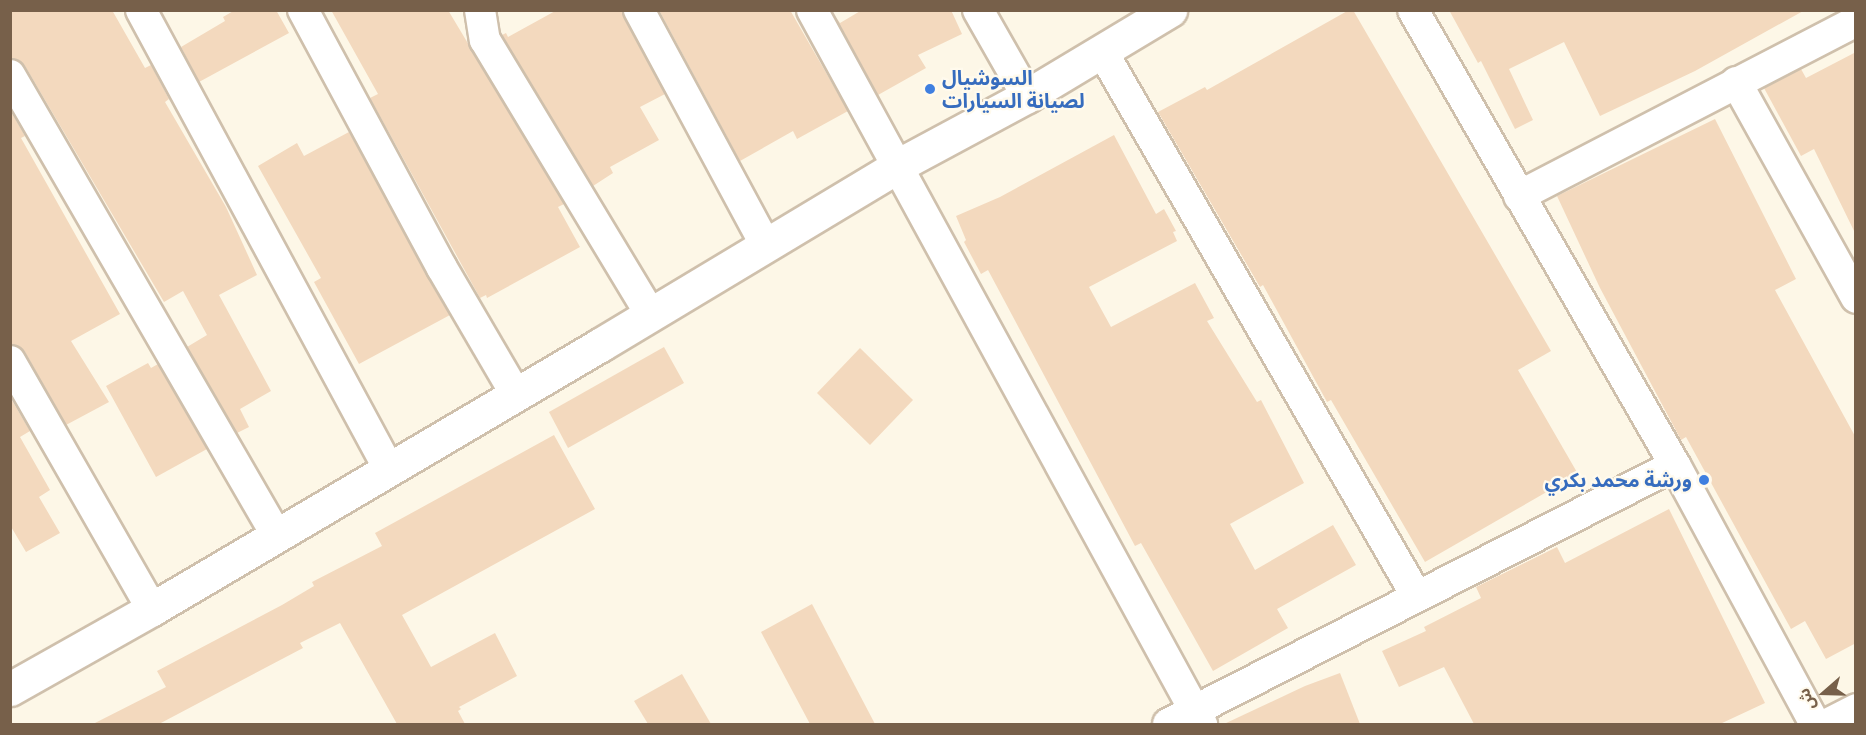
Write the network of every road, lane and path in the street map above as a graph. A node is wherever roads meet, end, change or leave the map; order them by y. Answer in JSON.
{"nodes":[{"id":1,"x":141,"y":10,"type":"edge"},
{"id":2,"x":303,"y":10,"type":"edge"},
{"id":3,"x":480,"y":10,"type":"edge"},
{"id":4,"x":639,"y":10,"type":"edge"},
{"id":5,"x":812,"y":10,"type":"edge"},
{"id":6,"x":978,"y":10,"type":"edge"},
{"id":7,"x":1413,"y":10,"type":"edge"},
{"id":8,"x":1155,"y":14,"type":"edge"},
{"id":9,"x":1856,"y":21,"type":"edge"},
{"id":10,"x":1102,"y":51,"type":"junction"},
{"id":11,"x":10,"y":75,"type":"edge"},
{"id":12,"x":1736,"y":82,"type":"junction"},
{"id":13,"x":1027,"y":96,"type":"junction"},
{"id":14,"x":899,"y":165,"type":"junction"},
{"id":15,"x":1519,"y":196,"type":"junction"},
{"id":16,"x":766,"y":246,"type":"junction"},
{"id":17,"x":1856,"y":298,"type":"edge"},
{"id":18,"x":651,"y":315,"type":"junction"},
{"id":19,"x":10,"y":361,"type":"edge"},
{"id":20,"x":515,"y":393,"type":"junction"},
{"id":21,"x":1675,"y":465,"type":"junction"},
{"id":22,"x":389,"y":469,"type":"junction"},
{"id":23,"x":277,"y":536,"type":"junction"},
{"id":24,"x":1416,"y":595,"type":"junction"},
{"id":25,"x":152,"y":609,"type":"junction"},
{"id":26,"x":14,"y":680,"type":"edge"},
{"id":27,"x":1856,"y":709,"type":"edge"},
{"id":28,"x":1198,"y":717,"type":"edge"},
{"id":29,"x":1168,"y":724,"type":"edge"},
{"id":30,"x":1815,"y":724,"type":"edge"},
{"id":31,"x":1827,"y":724,"type":"edge"}],
"edges":[{"from":1,"to":22,"type":"street"},
{"from":2,"to":20,"type":"street"},
{"from":3,"to":18,"type":"street"},
{"from":4,"to":16,"type":"street"},
{"from":5,"to":14,"type":"street"},
{"from":6,"to":13,"type":"street"},
{"from":7,"to":15,"type":"street"},
{"from":8,"to":10,"type":"street"},
{"from":9,"to":12,"type":"street"},
{"from":10,"to":13,"type":"street"},
{"from":10,"to":24,"type":"street"},
{"from":11,"to":23,"type":"street"},
{"from":12,"to":15,"type":"street"},
{"from":12,"to":17,"type":"street"},
{"from":13,"to":14,"type":"street"},
{"from":14,"to":16,"type":"street"},
{"from":14,"to":28,"type":"street"},
{"from":15,"to":21,"type":"street"},
{"from":16,"to":18,"type":"street"},
{"from":18,"to":20,"type":"street"},
{"from":19,"to":25,"type":"street"},
{"from":20,"to":22,"type":"street"},
{"from":21,"to":24,"type":"street"},
{"from":21,"to":30,"type":"street"},
{"from":22,"to":23,"type":"street"},
{"from":23,"to":25,"type":"street"},
{"from":24,"to":28,"type":"street"},
{"from":25,"to":26,"type":"street"},
{"from":27,"to":31,"type":"street"},
{"from":28,"to":29,"type":"street"}]}
